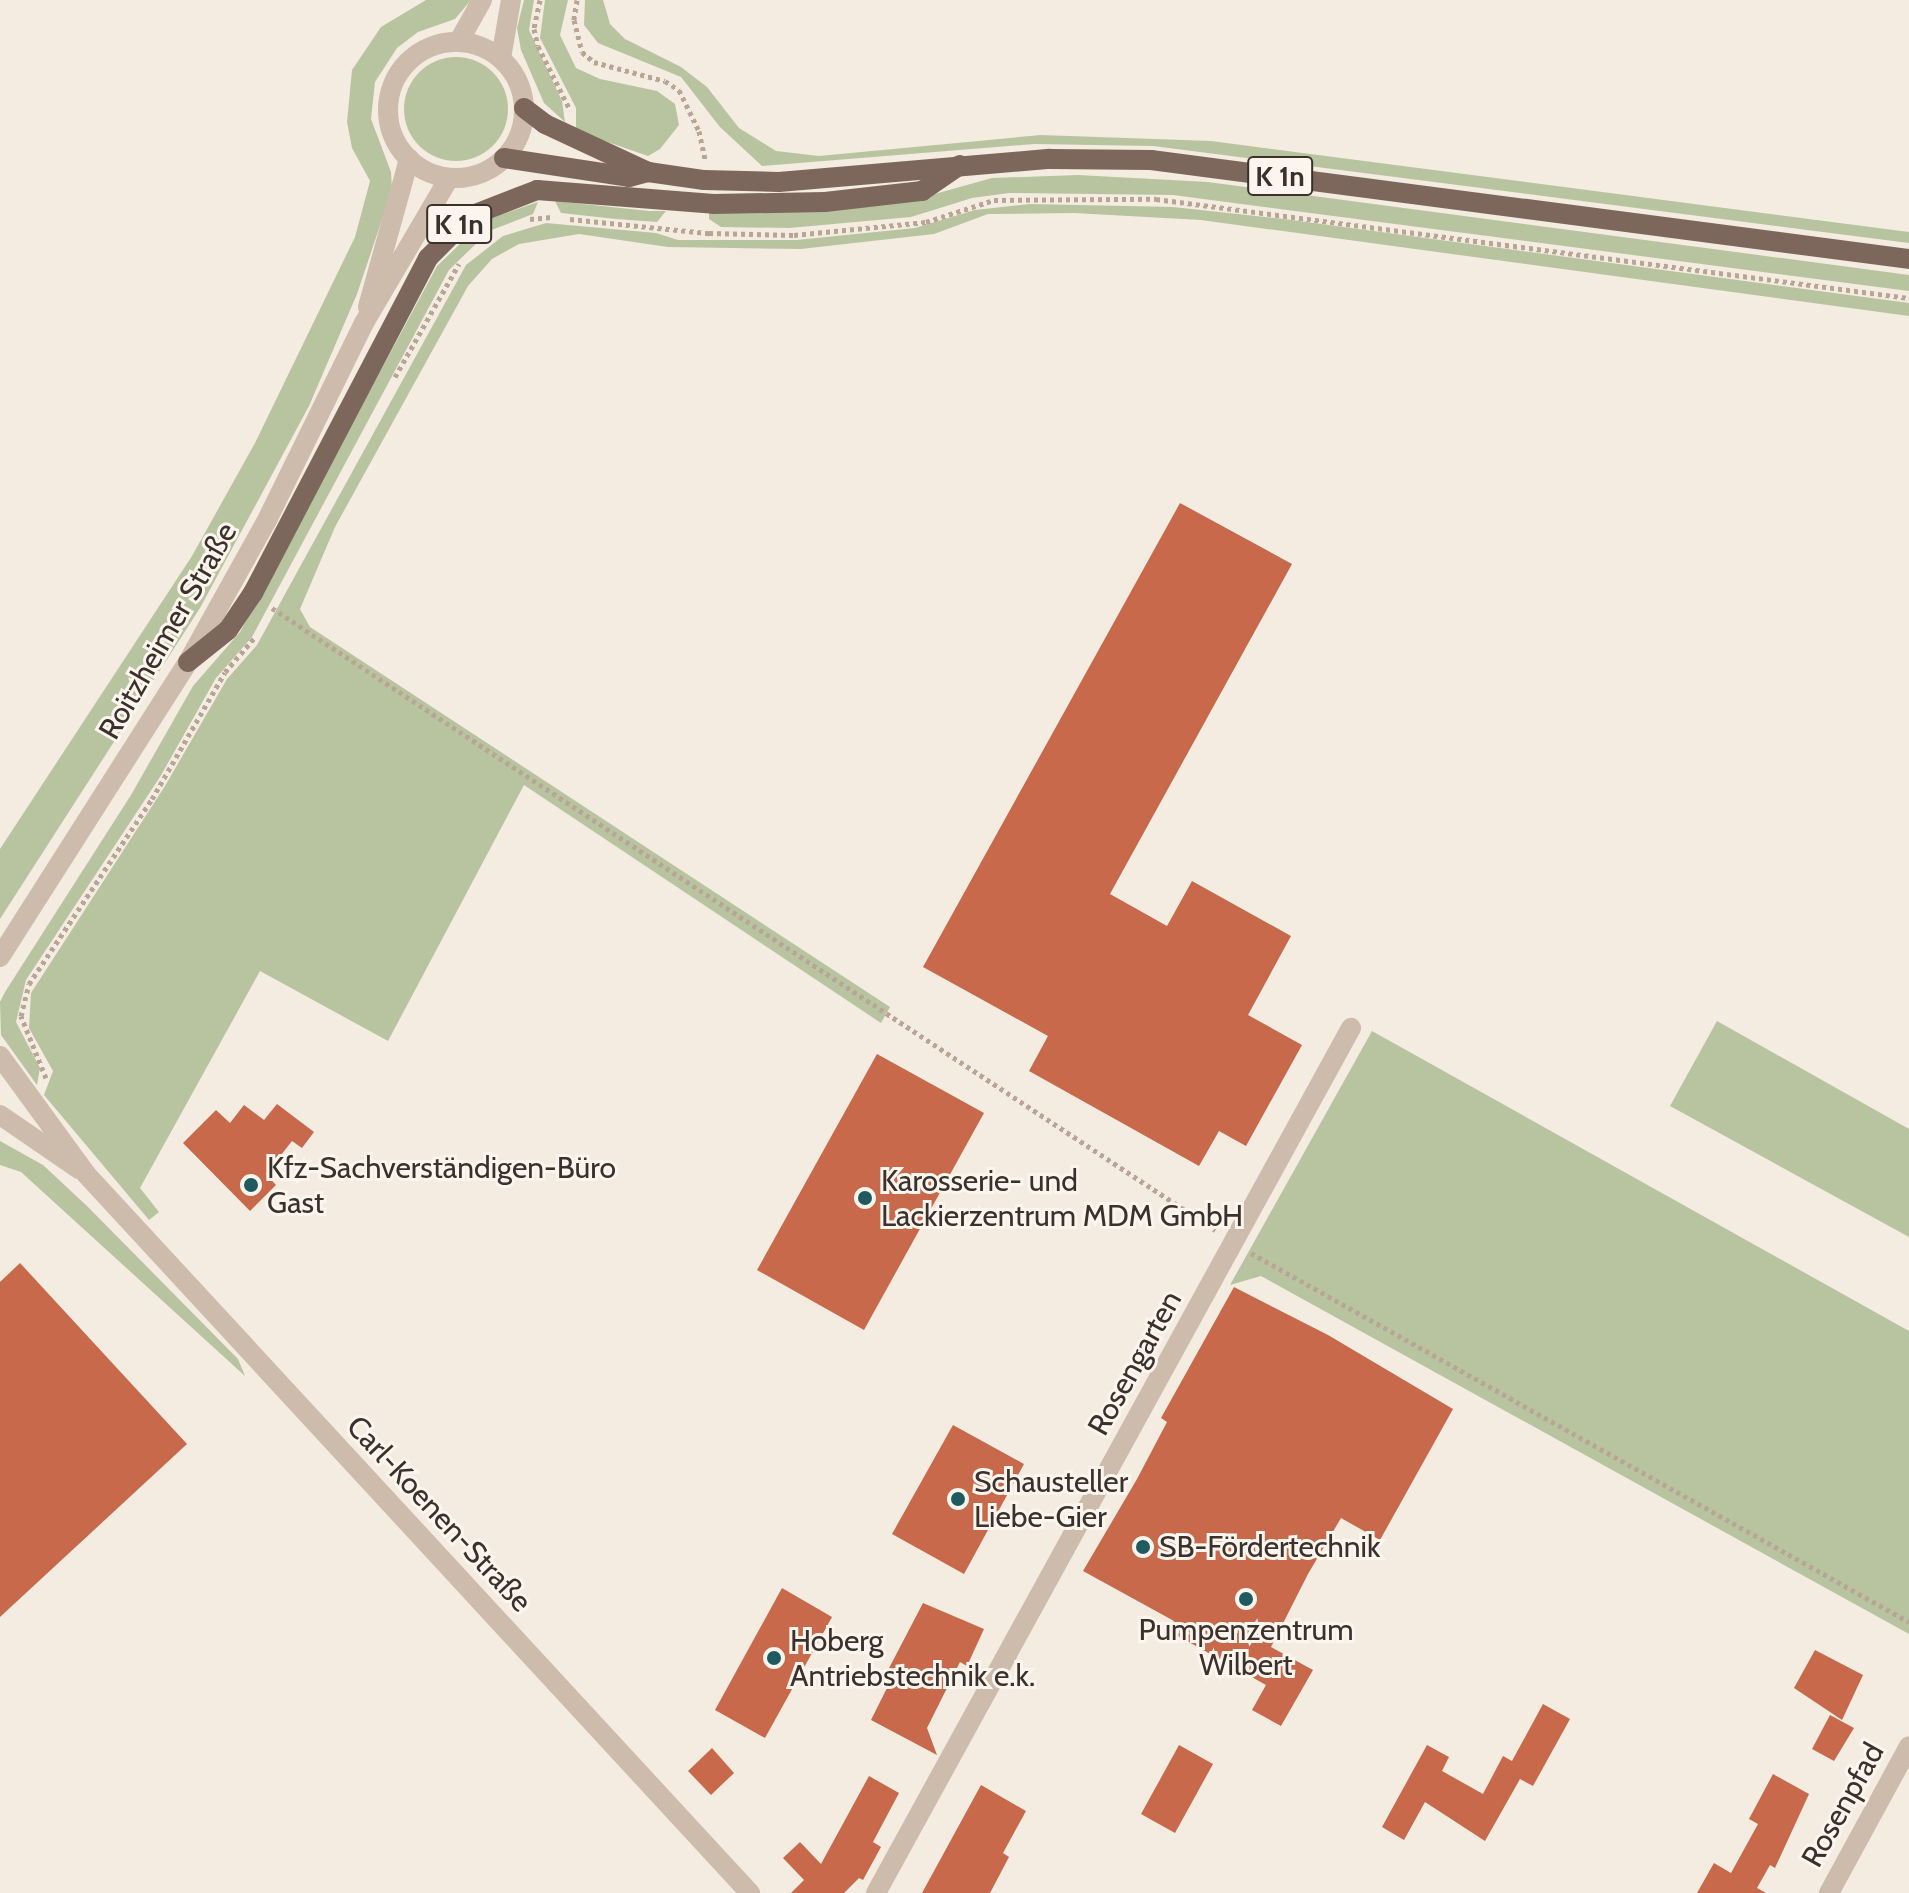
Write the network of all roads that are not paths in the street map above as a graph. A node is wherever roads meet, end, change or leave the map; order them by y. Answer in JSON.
{"nodes":[{"id":1,"x":482,"y":0,"type":"edge"},
{"id":2,"x":511,"y":0,"type":"edge"},
{"id":3,"x":459,"y":41,"type":"junction"},
{"id":4,"x":501,"y":58,"type":"junction"},
{"id":5,"x":524,"y":108,"type":"junction"},
{"id":6,"x":504,"y":158,"type":"junction"},
{"id":7,"x":409,"y":159,"type":"junction"},
{"id":8,"x":960,"y":165,"type":"junction"},
{"id":9,"x":648,"y":172,"type":"junction"},
{"id":10,"x":449,"y":178,"type":"junction"},
{"id":11,"x":1909,"y":259,"type":"edge"},
{"id":12,"x":364,"y":323,"type":"junction"},
{"id":13,"x":188,"y":662,"type":"junction"},
{"id":14,"x":0,"y":957,"type":"edge"},
{"id":15,"x":1351,"y":1028,"type":"dead end"},
{"id":16,"x":0,"y":1056,"type":"edge"},
{"id":17,"x":3,"y":1122,"type":"edge"},
{"id":18,"x":86,"y":1174,"type":"junction"},
{"id":19,"x":1909,"y":1746,"type":"edge"},
{"id":20,"x":750,"y":1893,"type":"edge"},
{"id":21,"x":876,"y":1893,"type":"edge"},
{"id":22,"x":1829,"y":1893,"type":"edge"}],
"edges":[{"from":1,"to":3,"type":"street"},
{"from":2,"to":4,"type":"street"},
{"from":3,"to":4,"type":"street"},
{"from":3,"to":7,"type":"street"},
{"from":4,"to":5,"type":"street"},
{"from":5,"to":6,"type":"street"},
{"from":5,"to":9,"type":"main road","number":"K 1n"},
{"from":6,"to":9,"type":"main road","number":"K 1n"},
{"from":6,"to":10,"type":"street"},
{"from":7,"to":10,"type":"street"},
{"from":7,"to":12,"type":"street","name":"Roitzheimer Straße"},
{"from":8,"to":9,"type":"main road","number":"K 1n"},
{"from":8,"to":11,"type":"main road","number":"K 1n"},
{"from":8,"to":13,"type":"main road","number":"K 1n"},
{"from":10,"to":12,"type":"street","name":"Roitzheimer Straße"},
{"from":12,"to":13,"type":"street","name":"Roitzheimer Straße"},
{"from":13,"to":14,"type":"street","name":"Roitzheimer Straße"},
{"from":15,"to":21,"type":"street","name":"Rosengarten"},
{"from":16,"to":18,"type":"street","name":"Carl-Koenen-Straße"},
{"from":17,"to":18,"type":"street","name":"Carl-Koenen-Straße"},
{"from":18,"to":20,"type":"street","name":"Carl-Koenen-Straße"},
{"from":19,"to":22,"type":"street","name":"Rosenpfad"}]}
